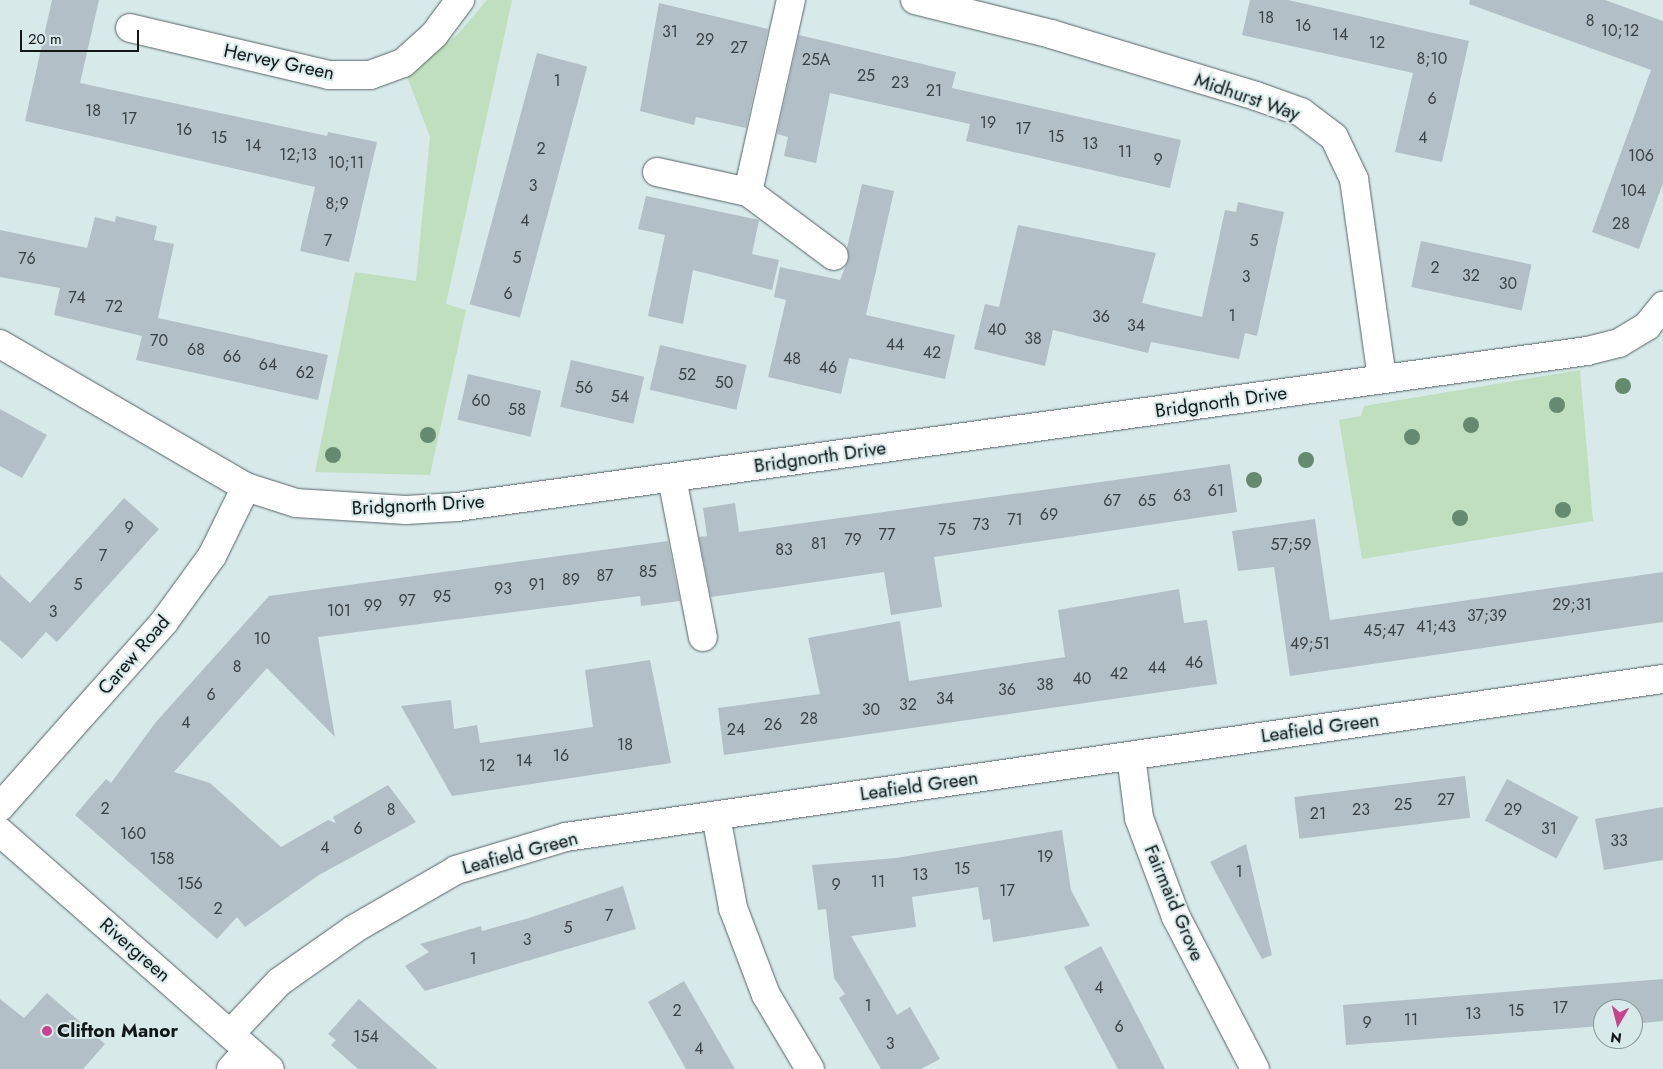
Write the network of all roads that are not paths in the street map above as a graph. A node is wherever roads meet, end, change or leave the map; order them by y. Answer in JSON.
{"nodes":[{"id":1,"x":460,"y":0,"type":"edge"},
{"id":2,"x":791,"y":0,"type":"edge"},
{"id":3,"x":916,"y":0,"type":"edge"},
{"id":4,"x":130,"y":28,"type":"dead end"},
{"id":5,"x":657,"y":172,"type":"dead end"},
{"id":6,"x":748,"y":192,"type":"junction"},
{"id":7,"x":834,"y":256,"type":"dead end"},
{"id":8,"x":1663,"y":306,"type":"edge"},
{"id":9,"x":0,"y":344,"type":"edge"},
{"id":10,"x":1382,"y":379,"type":"junction"},
{"id":11,"x":672,"y":478,"type":"junction"},
{"id":12,"x":246,"y":487,"type":"junction"},
{"id":13,"x":702,"y":637,"type":"dead end"},
{"id":14,"x":1663,"y":678,"type":"edge"},
{"id":15,"x":1131,"y":756,"type":"junction"},
{"id":16,"x":0,"y":807,"type":"edge"},
{"id":17,"x":716,"y":816,"type":"junction"},
{"id":18,"x":0,"y":832,"type":"edge"},
{"id":19,"x":236,"y":1051,"type":"edge"},
{"id":20,"x":270,"y":1069,"type":"edge"},
{"id":21,"x":810,"y":1069,"type":"edge"},
{"id":22,"x":1255,"y":1069,"type":"edge"}],
"edges":[{"from":1,"to":4,"type":"street","name":"Hervey Green"},
{"from":2,"to":6,"type":"street"},
{"from":3,"to":10,"type":"street","name":"Midhurst Way"},
{"from":5,"to":6,"type":"street"},
{"from":6,"to":7,"type":"street"},
{"from":8,"to":10,"type":"street","name":"Bridgnorth Drive"},
{"from":9,"to":12,"type":"street","name":"Bridgnorth Drive"},
{"from":10,"to":11,"type":"street","name":"Bridgnorth Drive"},
{"from":11,"to":12,"type":"street","name":"Bridgnorth Drive"},
{"from":11,"to":13,"type":"street"},
{"from":12,"to":16,"type":"street","name":"Carew Road"},
{"from":14,"to":15,"type":"street","name":"Leafield Green"},
{"from":15,"to":17,"type":"street","name":"Leafield Green"},
{"from":15,"to":22,"type":"street","name":"Fairmaid Grove"},
{"from":17,"to":19,"type":"street","name":"Leafield Green"},
{"from":17,"to":21,"type":"street"},
{"from":18,"to":19,"type":"street","name":"Rivergreen"},
{"from":19,"to":20,"type":"street","name":"Rivergreen"}]}
